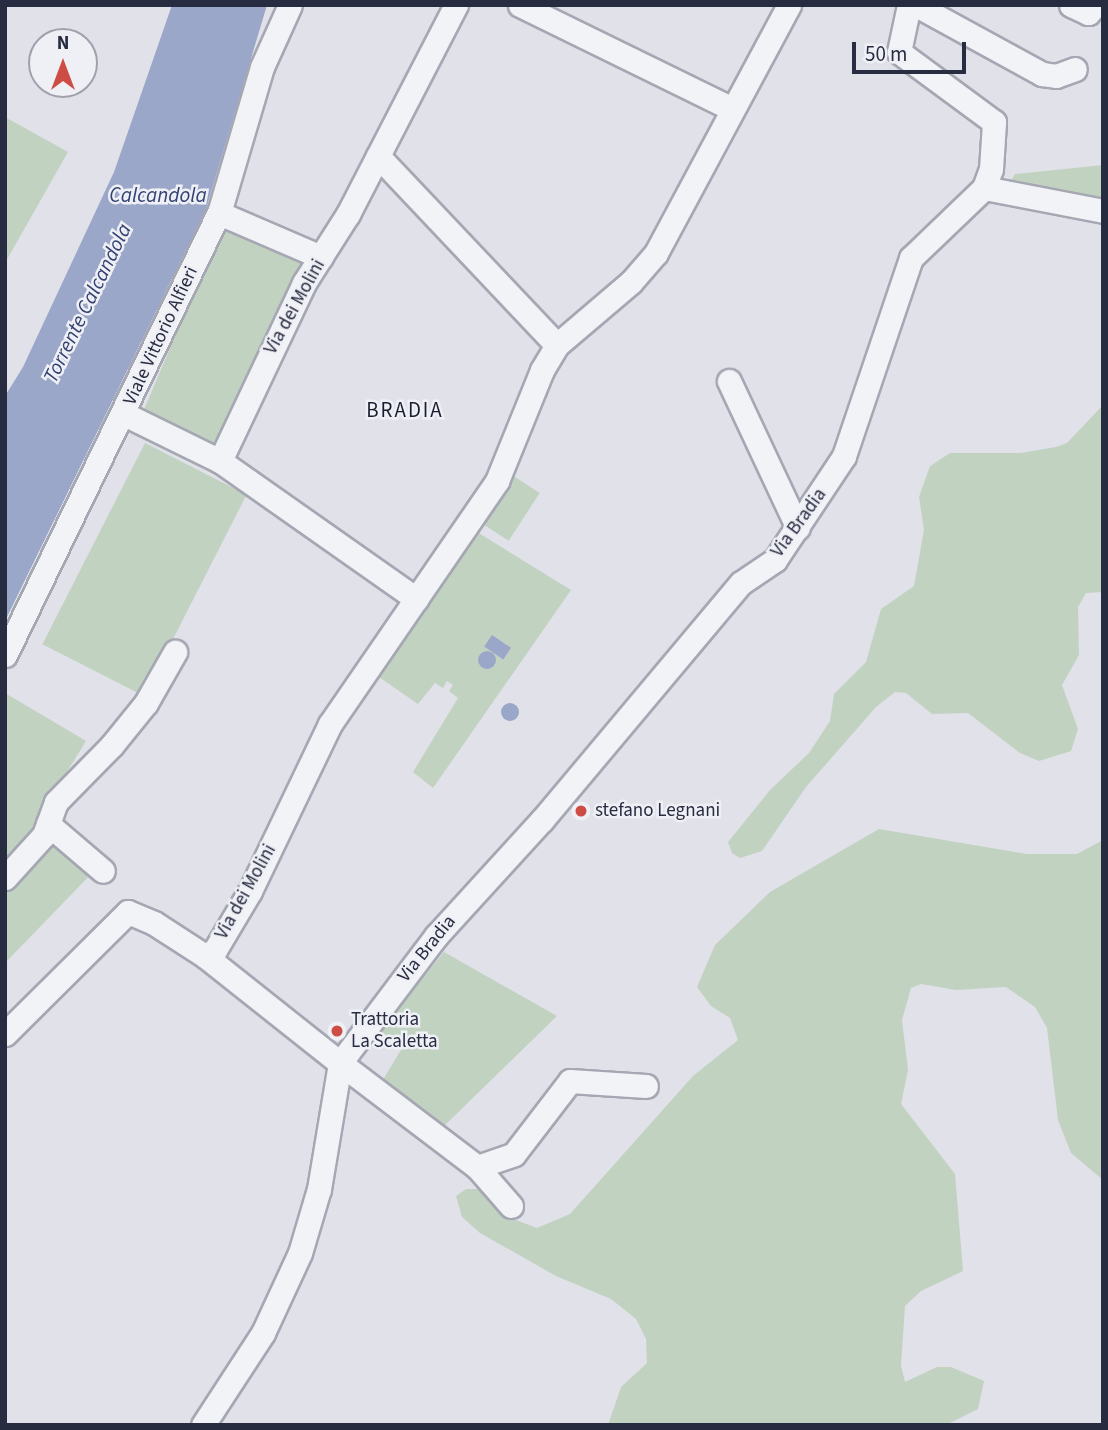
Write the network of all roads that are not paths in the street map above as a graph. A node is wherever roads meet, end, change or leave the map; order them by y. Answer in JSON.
{"nodes":[{"id":1,"x":290,"y":5,"type":"edge"},
{"id":2,"x":520,"y":5,"type":"edge"},
{"id":3,"x":789,"y":5,"type":"edge"},
{"id":4,"x":909,"y":5,"type":"edge"},
{"id":5,"x":916,"y":5,"type":"edge"},
{"id":6,"x":1071,"y":5,"type":"edge"},
{"id":7,"x":1096,"y":5,"type":"edge"},
{"id":8,"x":447,"y":9,"type":"edge"},
{"id":9,"x":1075,"y":69,"type":"dead end"},
{"id":10,"x":732,"y":109,"type":"junction"},
{"id":11,"x":378,"y":156,"type":"junction"},
{"id":12,"x":984,"y":188,"type":"junction"},
{"id":13,"x":1103,"y":211,"type":"edge"},
{"id":14,"x":219,"y":213,"type":"junction"},
{"id":15,"x":321,"y":257,"type":"junction"},
{"id":16,"x":557,"y":345,"type":"junction"},
{"id":17,"x":729,"y":381,"type":"dead end"},
{"id":18,"x":124,"y":414,"type":"junction"},
{"id":19,"x":220,"y":461,"type":"junction"},
{"id":20,"x":798,"y":528,"type":"junction"},
{"id":21,"x":415,"y":600,"type":"junction"},
{"id":22,"x":175,"y":652,"type":"dead end"},
{"id":23,"x":5,"y":655,"type":"edge"},
{"id":24,"x":48,"y":824,"type":"junction"},
{"id":25,"x":103,"y":870,"type":"dead end"},
{"id":26,"x":5,"y":878,"type":"edge"},
{"id":27,"x":205,"y":956,"type":"junction"},
{"id":28,"x":5,"y":1034,"type":"edge"},
{"id":29,"x":340,"y":1063,"type":"junction"},
{"id":30,"x":646,"y":1086,"type":"dead end"},
{"id":31,"x":477,"y":1167,"type":"junction"},
{"id":32,"x":511,"y":1206,"type":"dead end"},
{"id":33,"x":203,"y":1425,"type":"edge"}],
"edges":[{"from":1,"to":14,"type":"street","name":"Viale Vittorio Alfieri"},
{"from":2,"to":10,"type":"street"},
{"from":3,"to":10,"type":"street","name":"Via dei Molini"},
{"from":4,"to":12,"type":"street"},
{"from":5,"to":9,"type":"street"},
{"from":6,"to":7,"type":"street"},
{"from":8,"to":11,"type":"street","name":"Via dei Molini"},
{"from":10,"to":16,"type":"street","name":"Via dei Molini"},
{"from":11,"to":15,"type":"street","name":"Via dei Molini"},
{"from":11,"to":16,"type":"street"},
{"from":12,"to":13,"type":"street"},
{"from":12,"to":20,"type":"street","name":"Via Bradia"},
{"from":14,"to":15,"type":"street"},
{"from":14,"to":18,"type":"street","name":"Viale Vittorio Alfieri"},
{"from":15,"to":19,"type":"street","name":"Via dei Molini"},
{"from":16,"to":21,"type":"street","name":"Via dei Molini"},
{"from":17,"to":20,"type":"street"},
{"from":18,"to":19,"type":"street"},
{"from":18,"to":23,"type":"street","name":"Viale Vittorio Alfieri"},
{"from":19,"to":21,"type":"street"},
{"from":20,"to":29,"type":"street","name":"Via Bradia"},
{"from":21,"to":27,"type":"street","name":"Via dei Molini"},
{"from":22,"to":24,"type":"street"},
{"from":24,"to":25,"type":"street"},
{"from":24,"to":26,"type":"street"},
{"from":27,"to":28,"type":"street","name":"Via dei Molini"},
{"from":27,"to":29,"type":"street"},
{"from":29,"to":31,"type":"street"},
{"from":29,"to":33,"type":"street","name":"Via Bradia"},
{"from":30,"to":31,"type":"street"},
{"from":31,"to":32,"type":"street"}]}
